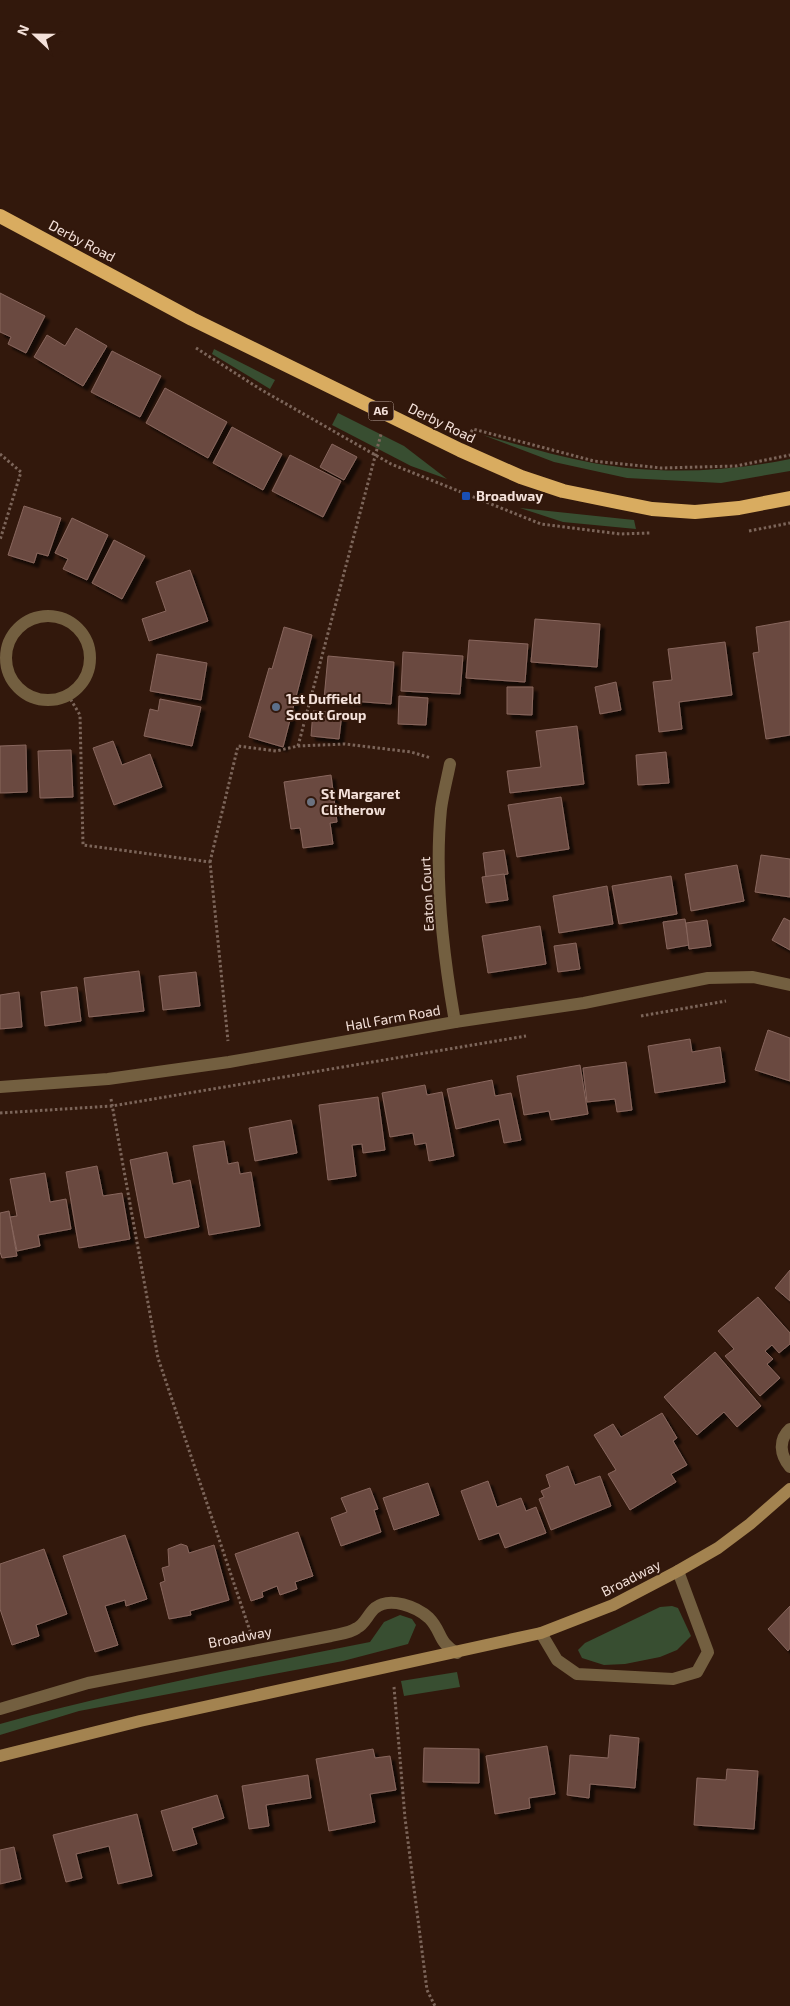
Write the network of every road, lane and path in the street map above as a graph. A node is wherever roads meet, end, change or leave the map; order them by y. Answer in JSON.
{"nodes":[{"id":1,"x":0,"y":216,"type":"edge"},
{"id":2,"x":387,"y":414,"type":"junction"},
{"id":3,"x":460,"y":450,"type":"junction"},
{"id":4,"x":0,"y":454,"type":"edge"},
{"id":5,"x":790,"y":455,"type":"edge"},
{"id":6,"x":790,"y":498,"type":"edge"},
{"id":7,"x":0,"y":540,"type":"edge"},
{"id":8,"x":6,"y":682,"type":"edge"},
{"id":9,"x":68,"y":695,"type":"junction"},
{"id":10,"x":298,"y":746,"type":"junction"},
{"id":11,"x":450,"y":764,"type":"joint"},
{"id":12,"x":210,"y":862,"type":"junction"},
{"id":13,"x":790,"y":985,"type":"edge"},
{"id":14,"x":727,"y":1001,"type":"dead end"},
{"id":15,"x":639,"y":1016,"type":"dead end"},
{"id":16,"x":455,"y":1022,"type":"junction"},
{"id":17,"x":532,"y":1035,"type":"dead end"},
{"id":18,"x":230,"y":1062,"type":"junction"},
{"id":19,"x":108,"y":1079,"type":"junction"},
{"id":20,"x":0,"y":1087,"type":"edge"},
{"id":21,"x":112,"y":1106,"type":"junction"},
{"id":22,"x":0,"y":1113,"type":"edge"},
{"id":23,"x":790,"y":1428,"type":"edge"},
{"id":24,"x":790,"y":1467,"type":"edge"},
{"id":25,"x":790,"y":1489,"type":"edge"},
{"id":26,"x":678,"y":1571,"type":"junction"},
{"id":27,"x":541,"y":1633,"type":"junction"},
{"id":28,"x":256,"y":1649,"type":"junction"},
{"id":29,"x":457,"y":1653,"type":"junction"},
{"id":30,"x":392,"y":1666,"type":"junction"},
{"id":31,"x":0,"y":1709,"type":"edge"},
{"id":32,"x":0,"y":1756,"type":"edge"},
{"id":33,"x":435,"y":2006,"type":"edge"}],
"edges":[{"from":1,"to":2,"type":"highway","name":"Derby Road","number":"A6"},
{"from":2,"to":3,"type":"highway","name":"Derby Road","number":"A6"},
{"from":2,"to":10,"type":"path"},
{"from":3,"to":5,"type":"path"},
{"from":3,"to":6,"type":"highway","name":"Derby Road","number":"A6"},
{"from":4,"to":7,"type":"path"},
{"from":8,"to":9,"type":"street"},
{"from":8,"to":9,"type":"street"},
{"from":9,"to":12,"type":"path"},
{"from":10,"to":11,"type":"path"},
{"from":10,"to":12,"type":"path"},
{"from":11,"to":16,"type":"street","name":"Eaton Court"},
{"from":12,"to":18,"type":"path"},
{"from":13,"to":16,"type":"street","name":"Hall Farm Road"},
{"from":14,"to":15,"type":"path"},
{"from":16,"to":18,"type":"street","name":"Hall Farm Road"},
{"from":17,"to":21,"type":"path"},
{"from":18,"to":19,"type":"street","name":"Hall Farm Road"},
{"from":19,"to":20,"type":"street","name":"Hall Farm Road"},
{"from":19,"to":21,"type":"path"},
{"from":21,"to":22,"type":"path"},
{"from":21,"to":28,"type":"path"},
{"from":23,"to":24,"type":"street"},
{"from":25,"to":26,"type":"main road","name":"Broadway"},
{"from":26,"to":27,"type":"main road","name":"Broadway"},
{"from":26,"to":27,"type":"street","name":"Broadway"},
{"from":27,"to":29,"type":"main road","name":"Broadway"},
{"from":28,"to":29,"type":"street","name":"Broadway"},
{"from":28,"to":31,"type":"street","name":"Broadway"},
{"from":29,"to":30,"type":"main road","name":"Broadway"},
{"from":30,"to":32,"type":"main road","name":"Broadway"},
{"from":30,"to":33,"type":"path"}]}
